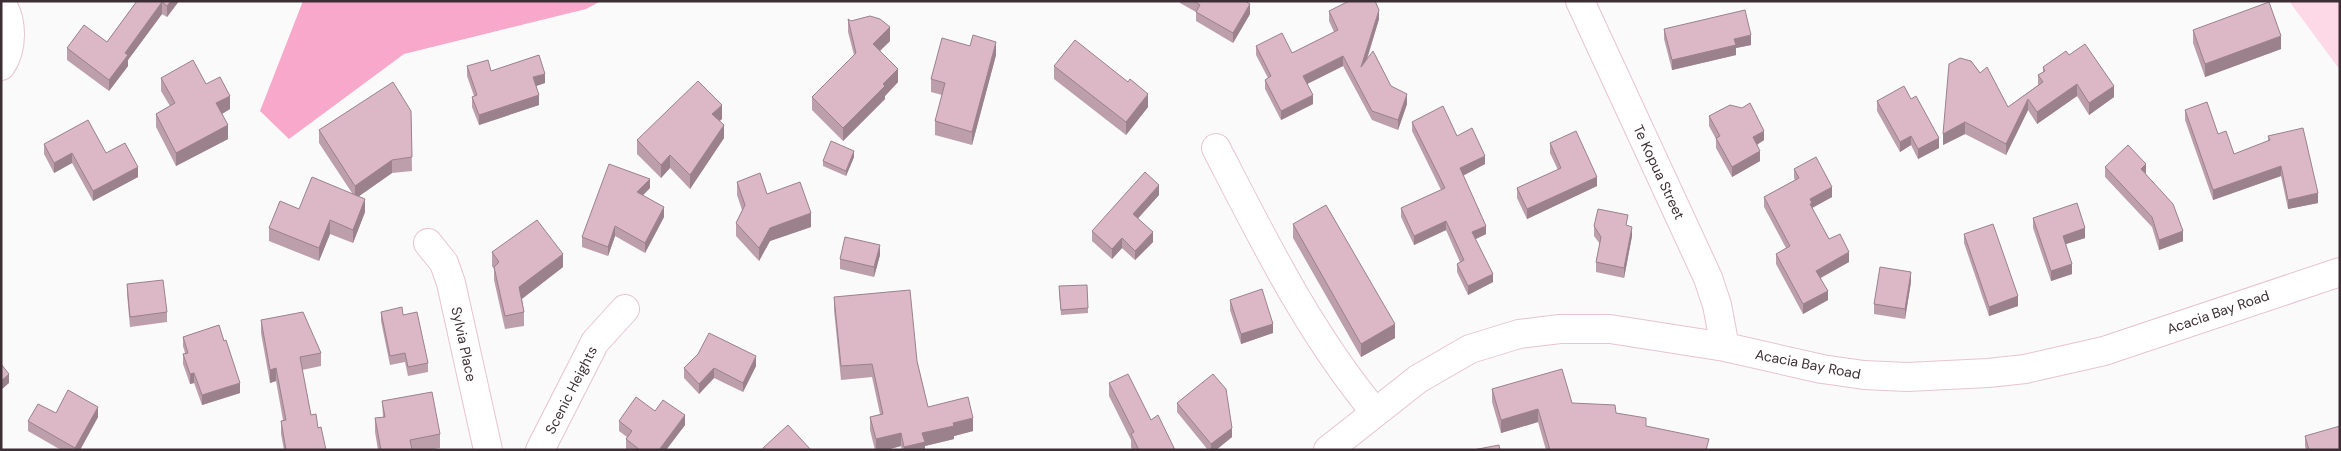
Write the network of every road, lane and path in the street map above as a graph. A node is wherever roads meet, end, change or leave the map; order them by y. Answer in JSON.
{"nodes":[{"id":1,"x":1580,"y":1,"type":"edge"},
{"id":2,"x":5,"y":4,"type":"edge"},
{"id":3,"x":4,"y":62,"type":"edge"},
{"id":4,"x":1216,"y":148,"type":"dead end"},
{"id":5,"x":428,"y":243,"type":"dead end"},
{"id":6,"x":2340,"y":272,"type":"edge"},
{"id":7,"x":625,"y":309,"type":"dead end"},
{"id":8,"x":1725,"y":347,"type":"junction"},
{"id":9,"x":1375,"y":412,"type":"junction"},
{"id":10,"x":1339,"y":446,"type":"edge"},
{"id":11,"x":488,"y":450,"type":"edge"},
{"id":12,"x":540,"y":450,"type":"edge"}],
"edges":[{"from":1,"to":8,"type":"street","name":"Te Kopua Street"},
{"from":2,"to":3,"type":"street"},
{"from":4,"to":9,"type":"street"},
{"from":5,"to":11,"type":"street","name":"Sylvia Place"},
{"from":6,"to":8,"type":"street","name":"Acacia Bay Road"},
{"from":7,"to":12,"type":"street","name":"Scenic Heights"},
{"from":8,"to":9,"type":"street","name":"Acacia Bay Road"},
{"from":9,"to":10,"type":"street","name":"Acacia Bay Road"}]}
